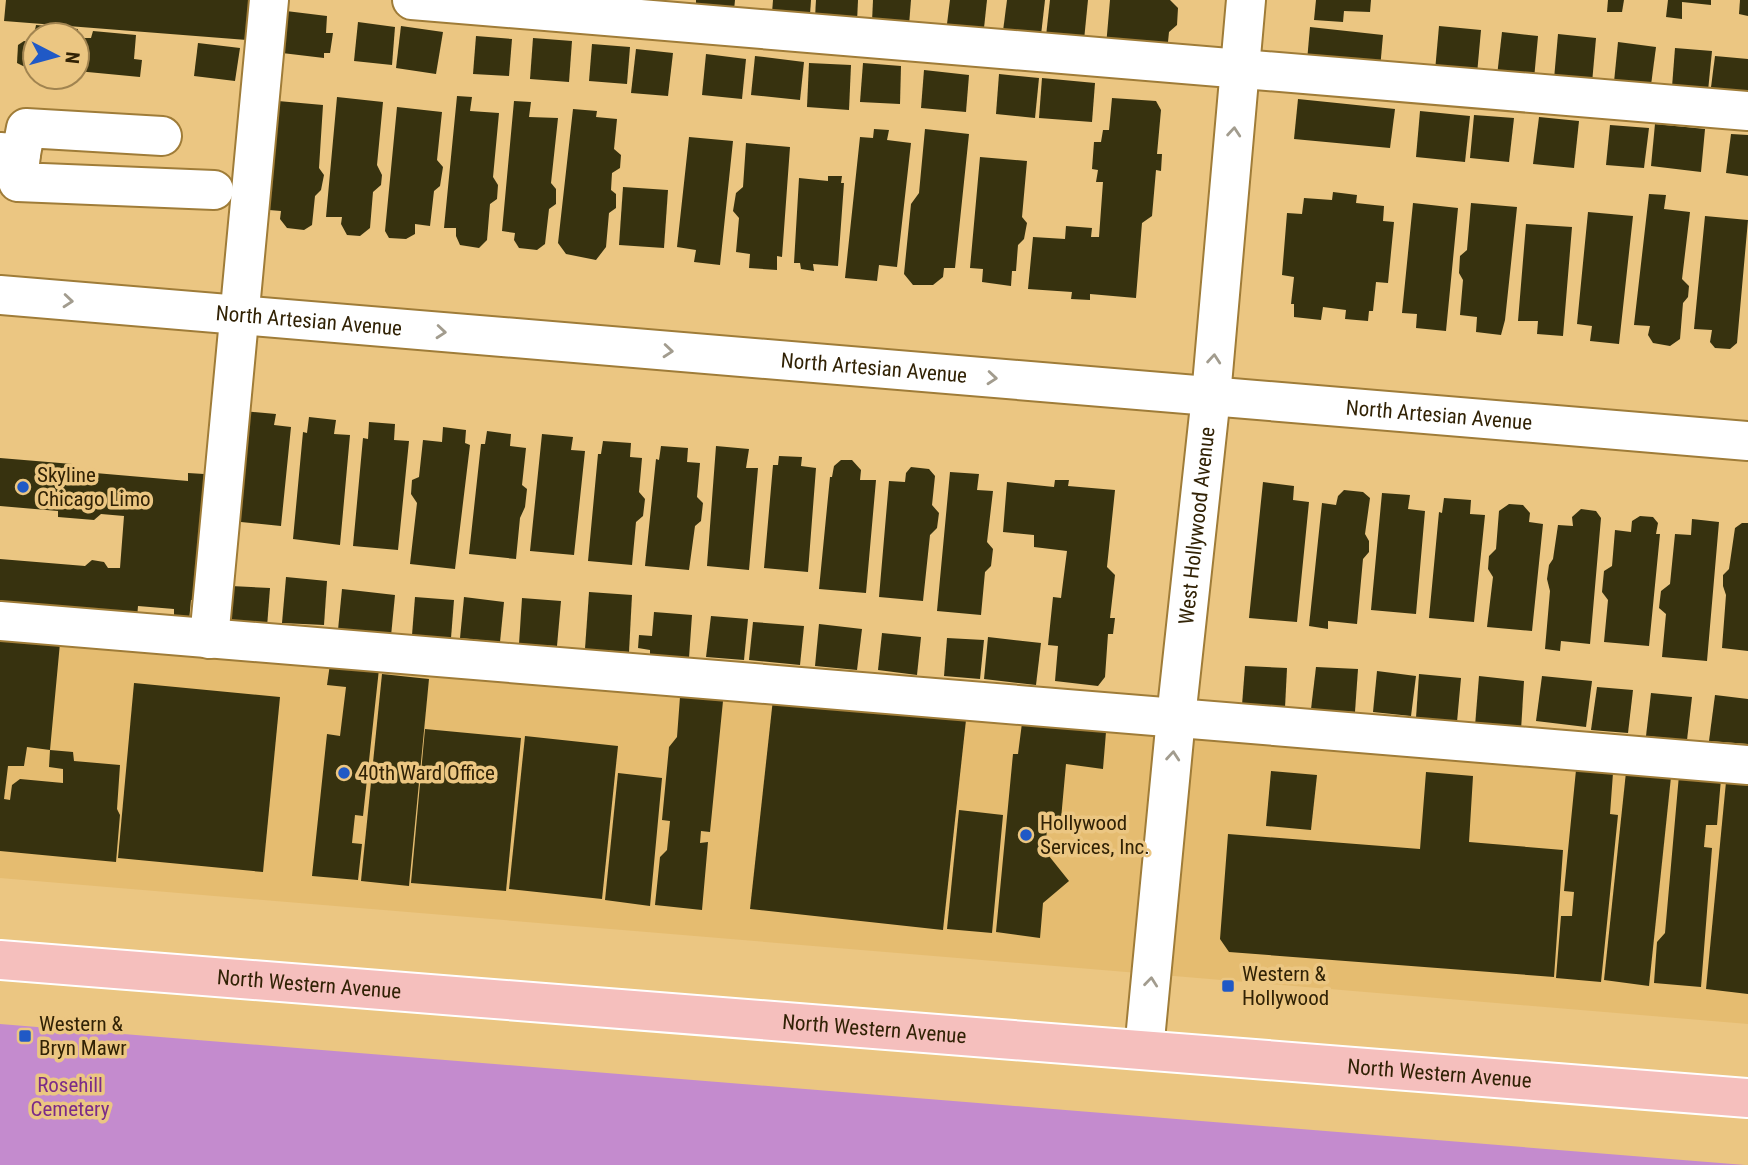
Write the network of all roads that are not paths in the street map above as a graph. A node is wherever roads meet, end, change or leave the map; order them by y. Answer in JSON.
{"nodes":[{"id":1,"x":269,"y":0,"type":"edge"},
{"id":2,"x":412,"y":0,"type":"edge"},
{"id":3,"x":1246,"y":0,"type":"edge"},
{"id":4,"x":1239,"y":69,"type":"junction"},
{"id":5,"x":1748,"y":111,"type":"edge"},
{"id":6,"x":162,"y":136,"type":"dead end"},
{"id":7,"x":10,"y":153,"type":"edge"},
{"id":8,"x":214,"y":190,"type":"dead end"},
{"id":9,"x":0,"y":295,"type":"edge"},
{"id":10,"x":239,"y":315,"type":"junction"},
{"id":11,"x":1211,"y":396,"type":"junction"},
{"id":12,"x":1748,"y":441,"type":"edge"},
{"id":13,"x":0,"y":621,"type":"edge"},
{"id":14,"x":209,"y":639,"type":"junction"},
{"id":15,"x":1176,"y":718,"type":"junction"},
{"id":16,"x":1748,"y":765,"type":"edge"},
{"id":17,"x":0,"y":960,"type":"edge"},
{"id":18,"x":1144,"y":1050,"type":"junction"},
{"id":19,"x":1748,"y":1098,"type":"edge"}],
"edges":[{"from":1,"to":10,"type":"street"},
{"from":2,"to":4,"type":"street"},
{"from":3,"to":4,"type":"street","name":"West Hollywood Avenue"},
{"from":4,"to":5,"type":"street"},
{"from":11,"to":4,"type":"street","name":"West Hollywood Avenue","one_way":true},
{"from":6,"to":7,"type":"street"},
{"from":7,"to":8,"type":"street"},
{"from":9,"to":10,"type":"street","name":"North Artesian Avenue","one_way":true},
{"from":10,"to":11,"type":"street","name":"North Artesian Avenue","one_way":true},
{"from":10,"to":14,"type":"street"},
{"from":11,"to":12,"type":"street","name":"North Artesian Avenue"},
{"from":11,"to":15,"type":"street","name":"West Hollywood Avenue"},
{"from":13,"to":14,"type":"street"},
{"from":14,"to":15,"type":"street"},
{"from":15,"to":16,"type":"street"},
{"from":18,"to":15,"type":"street","name":"West Hollywood Avenue","one_way":true},
{"from":17,"to":18,"type":"main road","name":"North Western Avenue"},
{"from":18,"to":19,"type":"main road","name":"North Western Avenue"}]}
